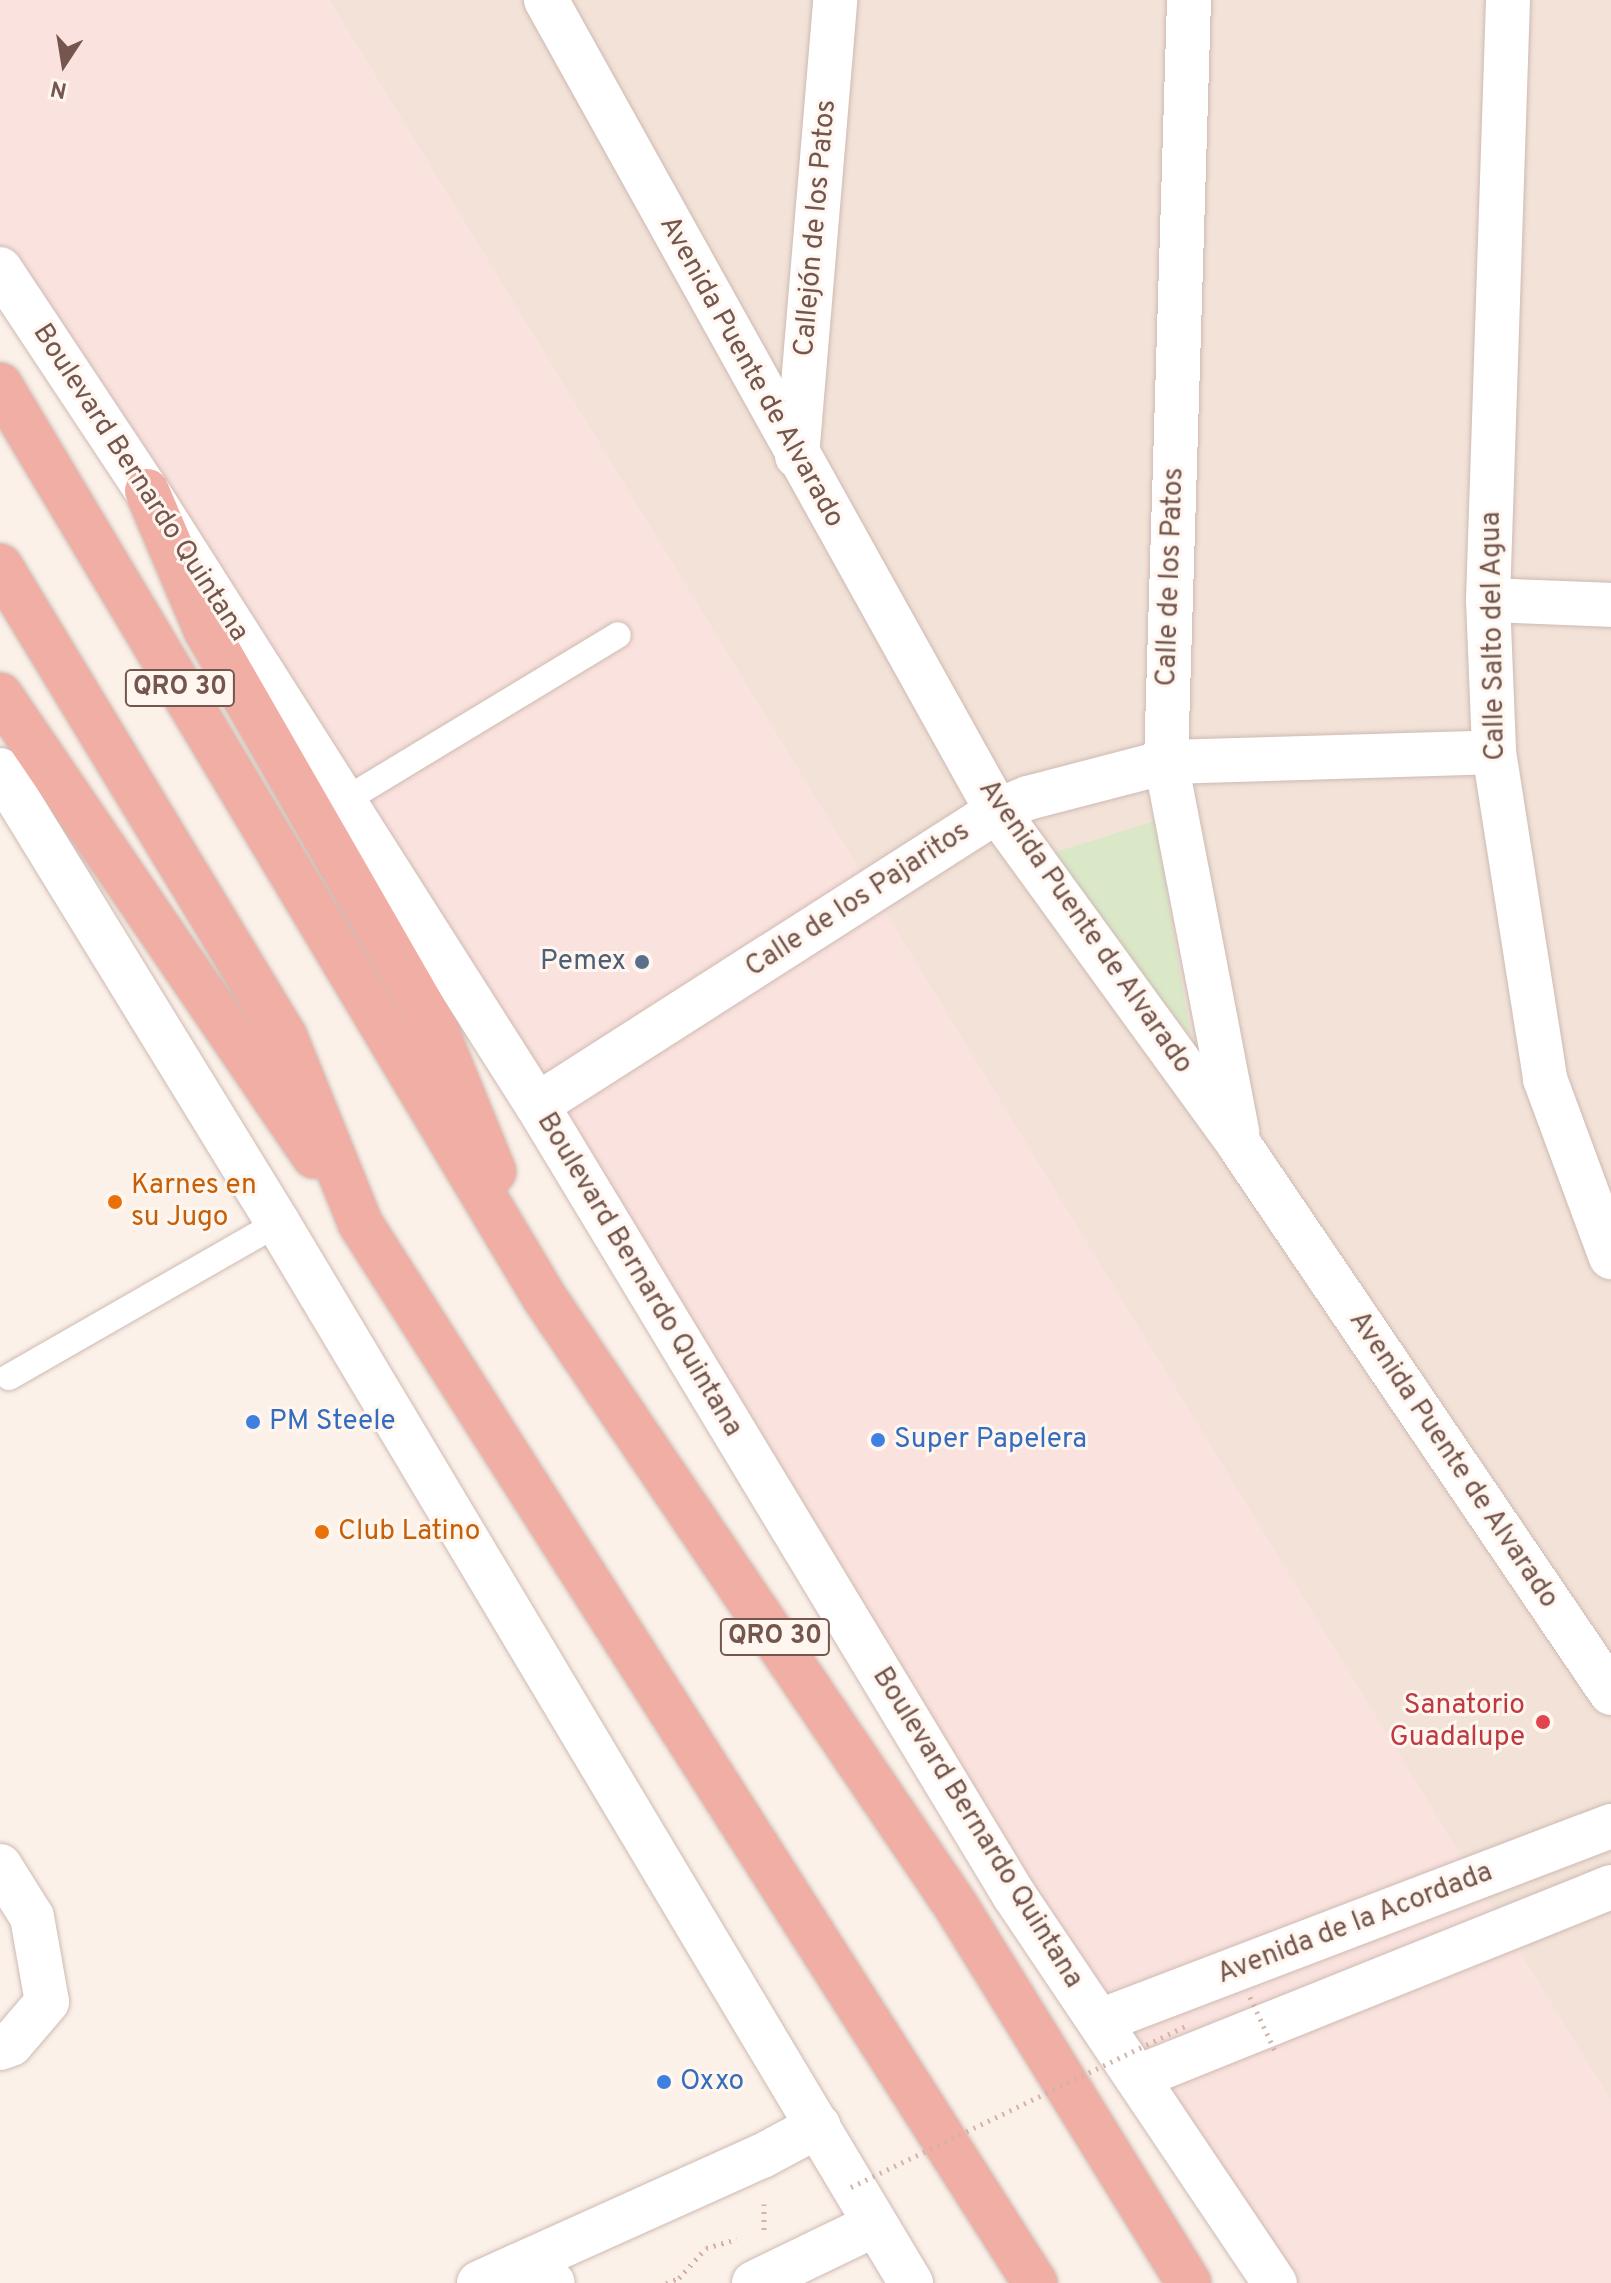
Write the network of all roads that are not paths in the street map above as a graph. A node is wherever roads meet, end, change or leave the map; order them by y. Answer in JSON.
{"nodes":[{"id":1,"x":546,"y":0,"type":"edge"},
{"id":2,"x":835,"y":0,"type":"edge"},
{"id":3,"x":1189,"y":0,"type":"edge"},
{"id":4,"x":1508,"y":0,"type":"edge"},
{"id":5,"x":0,"y":269,"type":"edge"},
{"id":6,"x":0,"y":385,"type":"edge"},
{"id":7,"x":797,"y":456,"type":"junction"},
{"id":8,"x":147,"y":491,"type":"junction"},
{"id":9,"x":0,"y":566,"type":"edge"},
{"id":10,"x":1488,"y":600,"type":"junction"},
{"id":11,"x":1611,"y":605,"type":"edge"},
{"id":12,"x":618,"y":635,"type":"dead end"},
{"id":13,"x":0,"y":695,"type":"edge"},
{"id":14,"x":1494,"y":752,"type":"junction"},
{"id":15,"x":1166,"y":762,"type":"junction"},
{"id":16,"x":0,"y":770,"type":"edge"},
{"id":17,"x":344,"y":801,"type":"junction"},
{"id":18,"x":997,"y":811,"type":"junction"},
{"id":19,"x":537,"y":1105,"type":"junction"},
{"id":20,"x":1240,"y":1146,"type":"junction"},
{"id":21,"x":278,"y":1223,"type":"junction"},
{"id":22,"x":360,"y":1223,"type":"junction"},
{"id":23,"x":1611,"y":1257,"type":"edge"},
{"id":24,"x":544,"y":1297,"type":"junction"},
{"id":25,"x":9,"y":1377,"type":"dead end"},
{"id":26,"x":1611,"y":1693,"type":"edge"},
{"id":27,"x":1611,"y":1826,"type":"edge"},
{"id":28,"x":0,"y":1866,"type":"edge"},
{"id":29,"x":1611,"y":1887,"type":"edge"},
{"id":30,"x":1100,"y":2021,"type":"junction"},
{"id":31,"x":0,"y":2048,"type":"edge"},
{"id":32,"x":1138,"y":2077,"type":"junction"},
{"id":33,"x":818,"y":2126,"type":"junction"},
{"id":34,"x":874,"y":2225,"type":"junction"},
{"id":35,"x":516,"y":2277,"type":"edge"},
{"id":36,"x":768,"y":2277,"type":"edge"},
{"id":37,"x":911,"y":2283,"type":"edge"},
{"id":38,"x":1035,"y":2283,"type":"edge"},
{"id":39,"x":1189,"y":2283,"type":"edge"},
{"id":40,"x":1275,"y":2283,"type":"edge"}],
"edges":[{"from":1,"to":7,"type":"street","name":"Avenida Puente de Alvarado"},
{"from":2,"to":7,"type":"street","name":"Callejón de los Patos"},
{"from":3,"to":15,"type":"street","name":"Calle de los Patos"},
{"from":4,"to":10,"type":"street","name":"Calle Salto del Agua"},
{"from":5,"to":8,"type":"street","name":"Boulevard Bernardo Quintana"},
{"from":6,"to":24,"type":"highway","name":"Boulevard Bernardo Quintana","number":"QRO 30"},
{"from":7,"to":18,"type":"street","name":"Avenida Puente de Alvarado"},
{"from":8,"to":17,"type":"street","name":"Boulevard Bernardo Quintana"},
{"from":8,"to":24,"type":"highway"},
{"from":9,"to":22,"type":"highway","number":"QRO 30"},
{"from":10,"to":11,"type":"street"},
{"from":10,"to":14,"type":"street","name":"Calle Salto del Agua"},
{"from":12,"to":17,"type":"lane"},
{"from":13,"to":22,"type":"highway"},
{"from":14,"to":15,"type":"street","name":"Calle de los Pajaritos"},
{"from":14,"to":23,"type":"street","name":"Calle Salto del Agua"},
{"from":15,"to":18,"type":"street","name":"Calle de los Pajaritos"},
{"from":15,"to":20,"type":"street","name":"Calle de los Patos"},
{"from":16,"to":21,"type":"street"},
{"from":17,"to":19,"type":"street","name":"Boulevard Bernardo Quintana"},
{"from":18,"to":19,"type":"street","name":"Calle de los Pajaritos"},
{"from":18,"to":20,"type":"street","name":"Avenida Puente de Alvarado"},
{"from":19,"to":30,"type":"street","name":"Boulevard Bernardo Quintana"},
{"from":20,"to":26,"type":"street","name":"Avenida Puente de Alvarado"},
{"from":21,"to":25,"type":"lane"},
{"from":21,"to":33,"type":"street"},
{"from":22,"to":38,"type":"highway","number":"QRO 30"},
{"from":24,"to":39,"type":"highway","name":"Boulevard Bernardo Quintana","number":"QRO 30"},
{"from":27,"to":30,"type":"street","name":"Avenida de la Acordada"},
{"from":28,"to":31,"type":"street"},
{"from":29,"to":32,"type":"street"},
{"from":30,"to":32,"type":"street","name":"Boulevard Bernardo Quintana"},
{"from":32,"to":40,"type":"street","name":"Boulevard Bernardo Quintana"},
{"from":33,"to":34,"type":"street"},
{"from":33,"to":35,"type":"street"},
{"from":34,"to":36,"type":"street"},
{"from":34,"to":37,"type":"street"}]}
